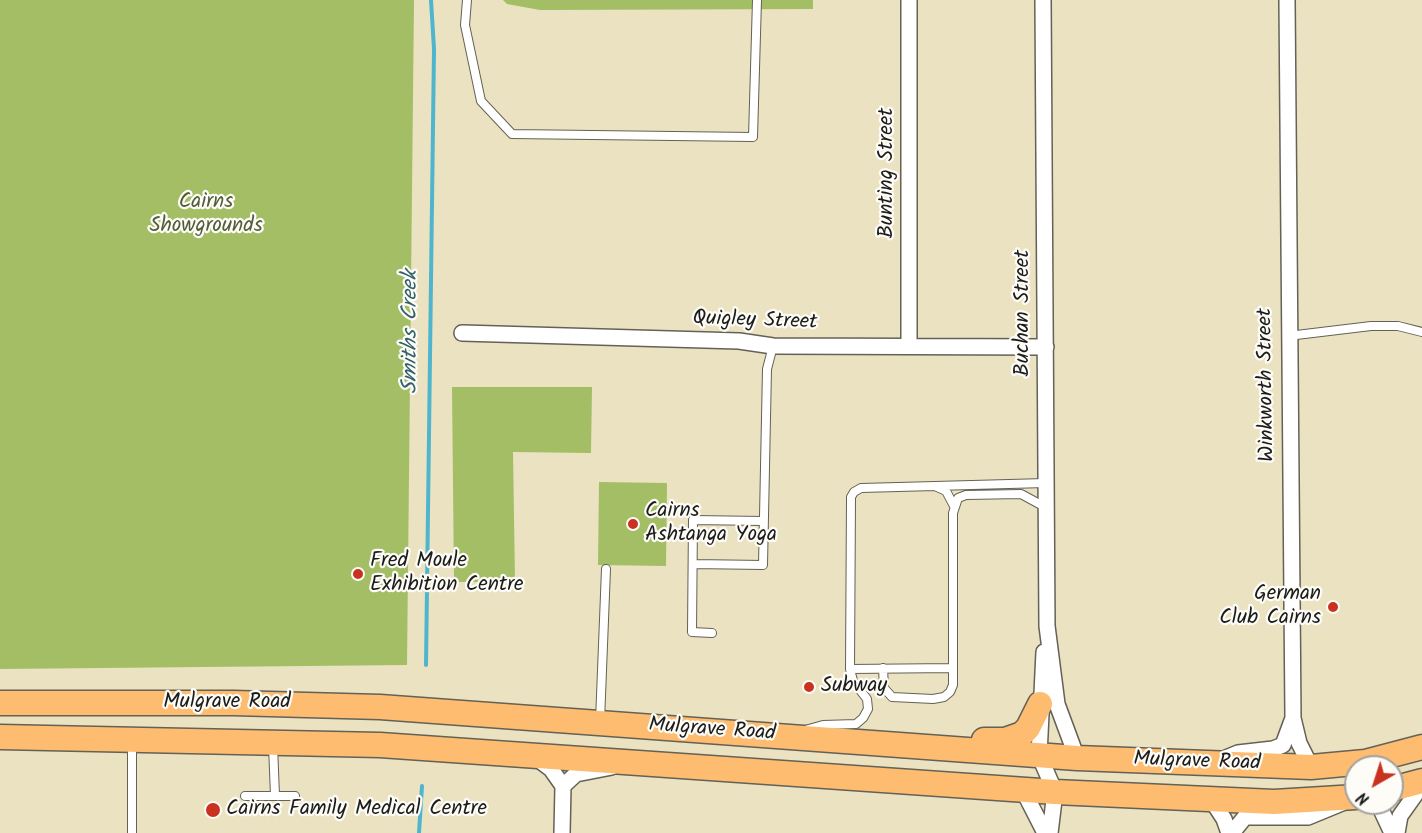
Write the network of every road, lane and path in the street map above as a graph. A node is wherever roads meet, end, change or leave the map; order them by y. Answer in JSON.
{"nodes":[{"id":1,"x":467,"y":0,"type":"edge"},
{"id":2,"x":758,"y":0,"type":"edge"},
{"id":3,"x":909,"y":0,"type":"edge"},
{"id":4,"x":1043,"y":0,"type":"edge"},
{"id":5,"x":1287,"y":0,"type":"edge"},
{"id":6,"x":1422,"y":332,"type":"edge"},
{"id":7,"x":462,"y":333,"type":"dead end"},
{"id":8,"x":1288,"y":336,"type":"junction"},
{"id":9,"x":909,"y":345,"type":"junction"},
{"id":10,"x":773,"y":346,"type":"junction"},
{"id":11,"x":1046,"y":347,"type":"junction"},
{"id":12,"x":1046,"y":483,"type":"junction"},
{"id":13,"x":936,"y":486,"type":"junction"},
{"id":14,"x":954,"y":506,"type":"junction"},
{"id":15,"x":1047,"y":508,"type":"junction"},
{"id":16,"x":763,"y":521,"type":"junction"},
{"id":17,"x":693,"y":564,"type":"junction"},
{"id":18,"x":606,"y":569,"type":"dead end"},
{"id":19,"x":1047,"y":626,"type":"junction"},
{"id":20,"x":712,"y":633,"type":"dead end"},
{"id":21,"x":883,"y":668,"type":"junction"},
{"id":22,"x":953,"y":668,"type":"junction"},
{"id":23,"x":850,"y":669,"type":"junction"},
{"id":24,"x":0,"y":703,"type":"edge"},
{"id":25,"x":1040,"y":704,"type":"junction"},
{"id":26,"x":380,"y":707,"type":"junction"},
{"id":27,"x":1293,"y":718,"type":"junction"},
{"id":28,"x":600,"y":723,"type":"junction"},
{"id":29,"x":0,"y":737,"type":"edge"},
{"id":30,"x":787,"y":737,"type":"junction"},
{"id":31,"x":132,"y":738,"type":"junction"},
{"id":32,"x":273,"y":741,"type":"junction"},
{"id":33,"x":380,"y":745,"type":"junction"},
{"id":34,"x":910,"y":746,"type":"junction"},
{"id":35,"x":1422,"y":747,"type":"edge"},
{"id":36,"x":529,"y":753,"type":"junction"},
{"id":37,"x":1039,"y":755,"type":"junction"},
{"id":38,"x":1077,"y":758,"type":"junction"},
{"id":39,"x":635,"y":761,"type":"junction"},
{"id":40,"x":1213,"y":763,"type":"junction"},
{"id":41,"x":1311,"y":767,"type":"junction"},
{"id":42,"x":1422,"y":783,"type":"edge"},
{"id":43,"x":562,"y":786,"type":"junction"},
{"id":44,"x":1404,"y":787,"type":"edge"},
{"id":45,"x":1023,"y":790,"type":"junction"},
{"id":46,"x":1055,"y":792,"type":"junction"},
{"id":47,"x":245,"y":796,"type":"dead end"},
{"id":48,"x":274,"y":796,"type":"junction"},
{"id":49,"x":295,"y":796,"type":"dead end"},
{"id":50,"x":1344,"y":798,"type":"edge"},
{"id":51,"x":1211,"y":799,"type":"junction"},
{"id":52,"x":1344,"y":801,"type":"edge"},
{"id":53,"x":1384,"y":815,"type":"edge"},
{"id":54,"x":132,"y":833,"type":"edge"},
{"id":55,"x":562,"y":833,"type":"edge"},
{"id":56,"x":1045,"y":833,"type":"edge"},
{"id":57,"x":1050,"y":833,"type":"edge"},
{"id":58,"x":1230,"y":833,"type":"edge"},
{"id":59,"x":1392,"y":833,"type":"edge"},
{"id":60,"x":1397,"y":833,"type":"edge"}],
"edges":[{"from":1,"to":2,"type":"lane"},
{"from":3,"to":9,"type":"street","name":"Bunting Street"},
{"from":4,"to":11,"type":"street","name":"Buchan Street"},
{"from":5,"to":8,"type":"street","name":"Winkworth Street"},
{"from":6,"to":8,"type":"lane"},
{"from":7,"to":10,"type":"street","name":"Quigley Street"},
{"from":8,"to":27,"type":"street","name":"Winkworth Street"},
{"from":9,"to":10,"type":"street","name":"Quigley Street"},
{"from":9,"to":11,"type":"street","name":"Quigley Street"},
{"from":10,"to":16,"type":"lane"},
{"from":11,"to":12,"type":"street","name":"Buchan Street"},
{"from":12,"to":13,"type":"lane"},
{"from":12,"to":15,"type":"street","name":"Buchan Street"},
{"from":13,"to":14,"type":"lane"},
{"from":13,"to":23,"type":"lane"},
{"from":14,"to":15,"type":"lane"},
{"from":14,"to":22,"type":"lane"},
{"from":15,"to":19,"type":"street","name":"Buchan Street"},
{"from":16,"to":17,"type":"lane"},
{"from":16,"to":17,"type":"lane"},
{"from":17,"to":20,"type":"lane"},
{"from":18,"to":28,"type":"lane"},
{"from":19,"to":25,"type":"street","name":"Buchan Street"},
{"from":19,"to":38,"type":"street","name":"Buchan Street"},
{"from":21,"to":22,"type":"lane"},
{"from":21,"to":22,"type":"lane"},
{"from":21,"to":23,"type":"lane"},
{"from":23,"to":30,"type":"lane"},
{"from":24,"to":26,"type":"main road","name":"Mulgrave Road"},
{"from":25,"to":34,"type":"main road"},
{"from":25,"to":37,"type":"street","name":"Buchan Street"},
{"from":26,"to":28,"type":"main road","name":"Mulgrave Road"},
{"from":26,"to":33,"type":"main road"},
{"from":27,"to":40,"type":"street"},
{"from":27,"to":41,"type":"street","name":"Winkworth Street"},
{"from":28,"to":30,"type":"main road","name":"Mulgrave Road"},
{"from":29,"to":31,"type":"main road","name":"Mulgrave Road"},
{"from":30,"to":34,"type":"main road","name":"Mulgrave Road"},
{"from":31,"to":32,"type":"main road","name":"Mulgrave Road"},
{"from":31,"to":54,"type":"lane"},
{"from":32,"to":33,"type":"main road","name":"Mulgrave Road"},
{"from":32,"to":48,"type":"lane"},
{"from":33,"to":36,"type":"main road","name":"Mulgrave Road"},
{"from":34,"to":37,"type":"main road","name":"Mulgrave Road"},
{"from":35,"to":41,"type":"main road","name":"Mulgrave Road"},
{"from":36,"to":39,"type":"main road","name":"Mulgrave Road"},
{"from":36,"to":43,"type":"street"},
{"from":37,"to":38,"type":"main road","name":"Mulgrave Road"},
{"from":37,"to":46,"type":"street","name":"Buchan Street"},
{"from":38,"to":40,"type":"main road","name":"Mulgrave Road"},
{"from":39,"to":43,"type":"street"},
{"from":39,"to":45,"type":"main road","name":"Mulgrave Road"},
{"from":40,"to":41,"type":"main road","name":"Mulgrave Road"},
{"from":42,"to":44,"type":"main road"},
{"from":42,"to":60,"type":"street"},
{"from":43,"to":55,"type":"street"},
{"from":45,"to":46,"type":"main road","name":"Mulgrave Road"},
{"from":45,"to":56,"type":"street"},
{"from":46,"to":51,"type":"main road","name":"Mulgrave Road"},
{"from":46,"to":57,"type":"street"},
{"from":47,"to":48,"type":"lane"},
{"from":48,"to":49,"type":"lane"},
{"from":50,"to":51,"type":"main road","name":"Mulgrave Road"},
{"from":51,"to":58,"type":"street"},
{"from":52,"to":58,"type":"street"},
{"from":53,"to":59,"type":"street"}]}
